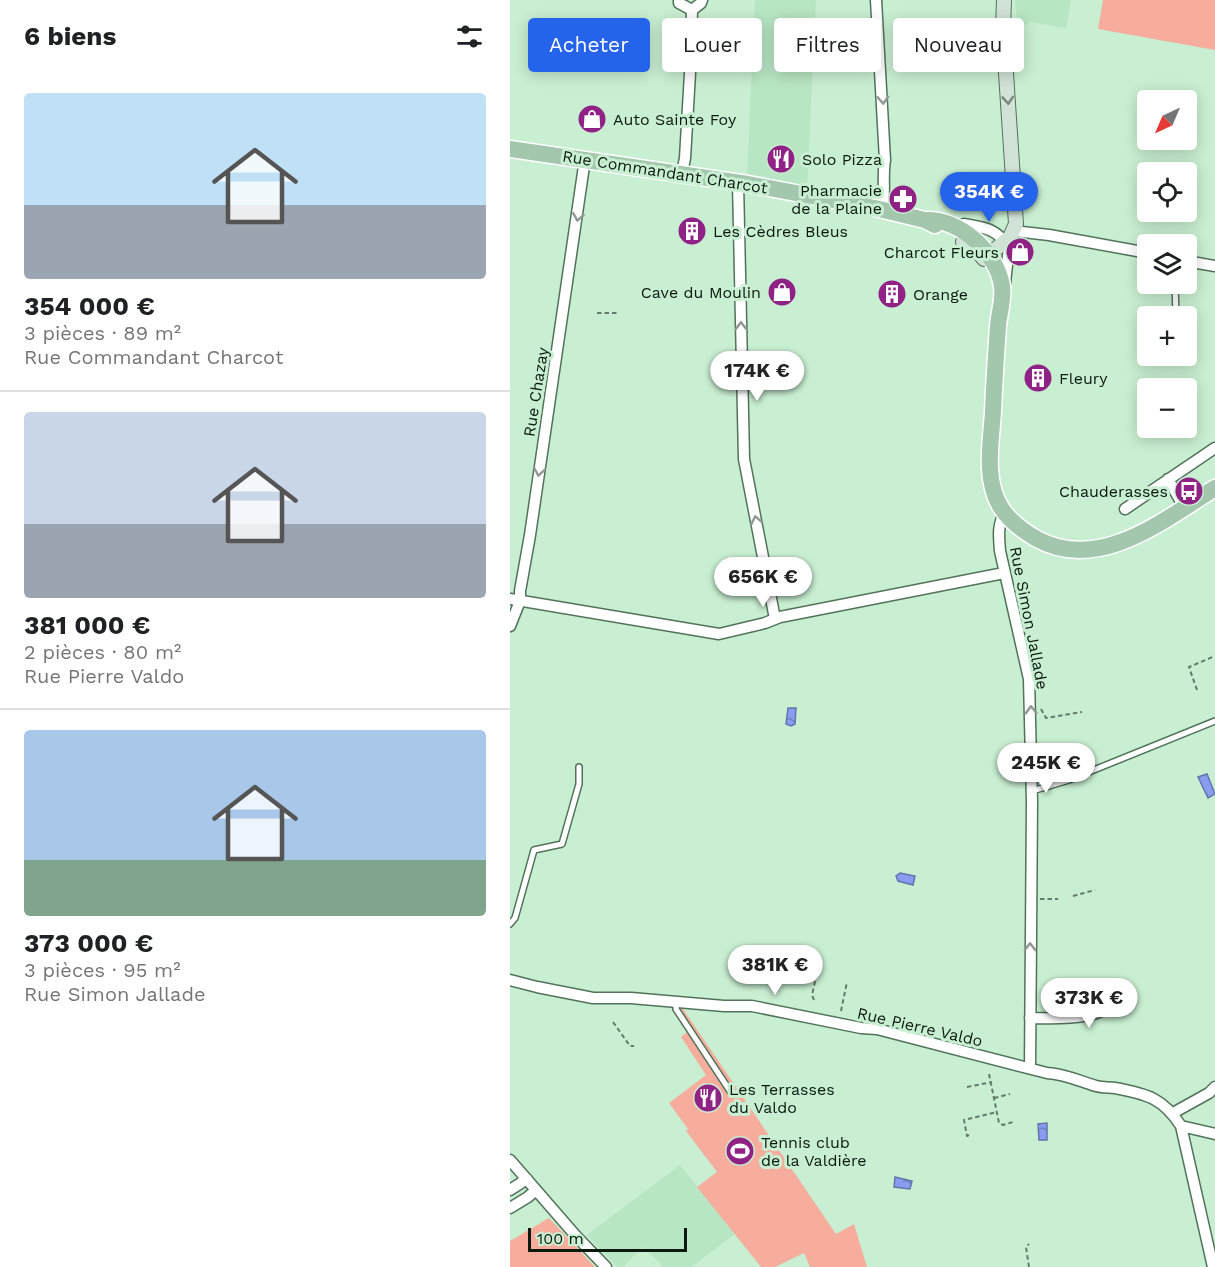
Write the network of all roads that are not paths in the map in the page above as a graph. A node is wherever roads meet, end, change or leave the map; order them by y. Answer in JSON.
{"nodes":[{"id":1,"x":679,"y":0,"type":"edge"},
{"id":2,"x":702,"y":0,"type":"edge"},
{"id":3,"x":876,"y":0,"type":"edge"},
{"id":4,"x":1004,"y":0,"type":"edge"},
{"id":5,"x":692,"y":10,"type":"junction"},
{"id":6,"x":692,"y":18,"type":"edge"},
{"id":7,"x":690,"y":73,"type":"dead end"},
{"id":8,"x":510,"y":149,"type":"edge"},
{"id":9,"x":585,"y":159,"type":"junction"},
{"id":10,"x":682,"y":173,"type":"junction"},
{"id":11,"x":738,"y":182,"type":"junction"},
{"id":12,"x":882,"y":210,"type":"junction"},
{"id":13,"x":961,"y":235,"type":"junction"},
{"id":14,"x":1006,"y":236,"type":"junction"},
{"id":15,"x":1137,"y":251,"type":"edge"},
{"id":16,"x":981,"y":253,"type":"junction"},
{"id":17,"x":1197,"y":263,"type":"edge"},
{"id":18,"x":1215,"y":266,"type":"edge"},
{"id":19,"x":1002,"y":288,"type":"junction"},
{"id":20,"x":999,"y":319,"type":"junction"},
{"id":21,"x":1215,"y":448,"type":"edge"},
{"id":22,"x":1168,"y":479,"type":"junction"},
{"id":23,"x":1215,"y":488,"type":"edge"},
{"id":24,"x":1184,"y":507,"type":"junction"},
{"id":25,"x":1125,"y":509,"type":"dead end"},
{"id":26,"x":1005,"y":513,"type":"junction"},
{"id":27,"x":1004,"y":573,"type":"junction"},
{"id":28,"x":515,"y":600,"type":"edge"},
{"id":29,"x":776,"y":619,"type":"junction"},
{"id":30,"x":510,"y":626,"type":"edge"},
{"id":31,"x":1215,"y":721,"type":"edge"},
{"id":32,"x":579,"y":767,"type":"dead end"},
{"id":33,"x":1032,"y":791,"type":"junction"},
{"id":34,"x":510,"y":924,"type":"edge"},
{"id":35,"x":510,"y":980,"type":"edge"},
{"id":36,"x":1113,"y":994,"type":"dead end"},
{"id":37,"x":676,"y":1003,"type":"junction"},
{"id":38,"x":1030,"y":1018,"type":"junction"},
{"id":39,"x":1030,"y":1068,"type":"junction"},
{"id":40,"x":1215,"y":1087,"type":"edge"},
{"id":41,"x":732,"y":1094,"type":"dead end"},
{"id":42,"x":1173,"y":1113,"type":"junction"},
{"id":43,"x":1182,"y":1126,"type":"junction"},
{"id":44,"x":1215,"y":1134,"type":"edge"},
{"id":45,"x":510,"y":1160,"type":"edge"},
{"id":46,"x":527,"y":1179,"type":"junction"},
{"id":47,"x":510,"y":1190,"type":"edge"},
{"id":48,"x":536,"y":1190,"type":"junction"},
{"id":49,"x":510,"y":1208,"type":"edge"},
{"id":50,"x":606,"y":1267,"type":"edge"},
{"id":51,"x":1213,"y":1267,"type":"edge"}],
"edges":[{"from":1,"to":5,"type":"street"},
{"from":2,"to":5,"type":"street"},
{"from":3,"to":12,"type":"street","one_way":true},
{"from":4,"to":14,"type":"street","one_way":true},
{"from":5,"to":6,"type":"street"},
{"from":7,"to":10,"type":"street"},
{"from":8,"to":9,"type":"main road","name":"Rue Commandant Charcot"},
{"from":9,"to":10,"type":"main road","name":"Rue Commandant Charcot"},
{"from":9,"to":28,"type":"street","name":"Rue Chazay","one_way":true},
{"from":10,"to":11,"type":"main road","name":"Rue Commandant Charcot"},
{"from":11,"to":12,"type":"main road","name":"Rue Commandant Charcot"},
{"from":29,"to":11,"type":"street","one_way":true},
{"from":12,"to":13,"type":"main road","name":"Rue Commandant Charcot"},
{"from":13,"to":14,"type":"street","name":"Rue Commandant Charcot"},
{"from":13,"to":16,"type":"main road","name":"Rue Commandant Charcot"},
{"from":14,"to":15,"type":"street"},
{"from":14,"to":16,"type":"street"},
{"from":14,"to":19,"type":"street","name":"Rue Commandant Charcot"},
{"from":16,"to":19,"type":"main road","name":"Rue Commandant Charcot"},
{"from":16,"to":20,"type":"main road","name":"Rue Commandant Charcot"},
{"from":17,"to":18,"type":"street"},
{"from":19,"to":20,"type":"main road","name":"Rue Commandant Charcot"},
{"from":20,"to":26,"type":"main road","name":"Rue Commandant Charcot"},
{"from":21,"to":22,"type":"street"},
{"from":22,"to":24,"type":"street"},
{"from":22,"to":25,"type":"street"},
{"from":23,"to":24,"type":"main road","name":"Rue Commandant Charcot"},
{"from":24,"to":26,"type":"main road","name":"Rue Commandant Charcot"},
{"from":26,"to":27,"type":"street","name":"Rue Simon Jallade"},
{"from":27,"to":29,"type":"street"},
{"from":33,"to":27,"type":"street","name":"Rue Simon Jallade","one_way":true},
{"from":28,"to":29,"type":"street"},
{"from":28,"to":30,"type":"street","name":"Rue Chazay"},
{"from":31,"to":33,"type":"lane"},
{"from":32,"to":34,"type":"lane"},
{"from":38,"to":33,"type":"street","name":"Rue Simon Jallade","one_way":true},
{"from":35,"to":37,"type":"street","name":"Rue Pierre Valdo"},
{"from":36,"to":38,"type":"street"},
{"from":37,"to":39,"type":"street","name":"Rue Pierre Valdo"},
{"from":37,"to":41,"type":"lane"},
{"from":38,"to":39,"type":"street","name":"Rue Simon Jallade"},
{"from":39,"to":42,"type":"street","name":"Rue Pierre Valdo"},
{"from":40,"to":42,"type":"street"},
{"from":42,"to":43,"type":"street","name":"Rue Pierre Valdo"},
{"from":43,"to":44,"type":"street"},
{"from":43,"to":51,"type":"street"},
{"from":45,"to":46,"type":"street"},
{"from":46,"to":47,"type":"street"},
{"from":46,"to":48,"type":"street"},
{"from":48,"to":49,"type":"street"},
{"from":48,"to":50,"type":"street"}]}
